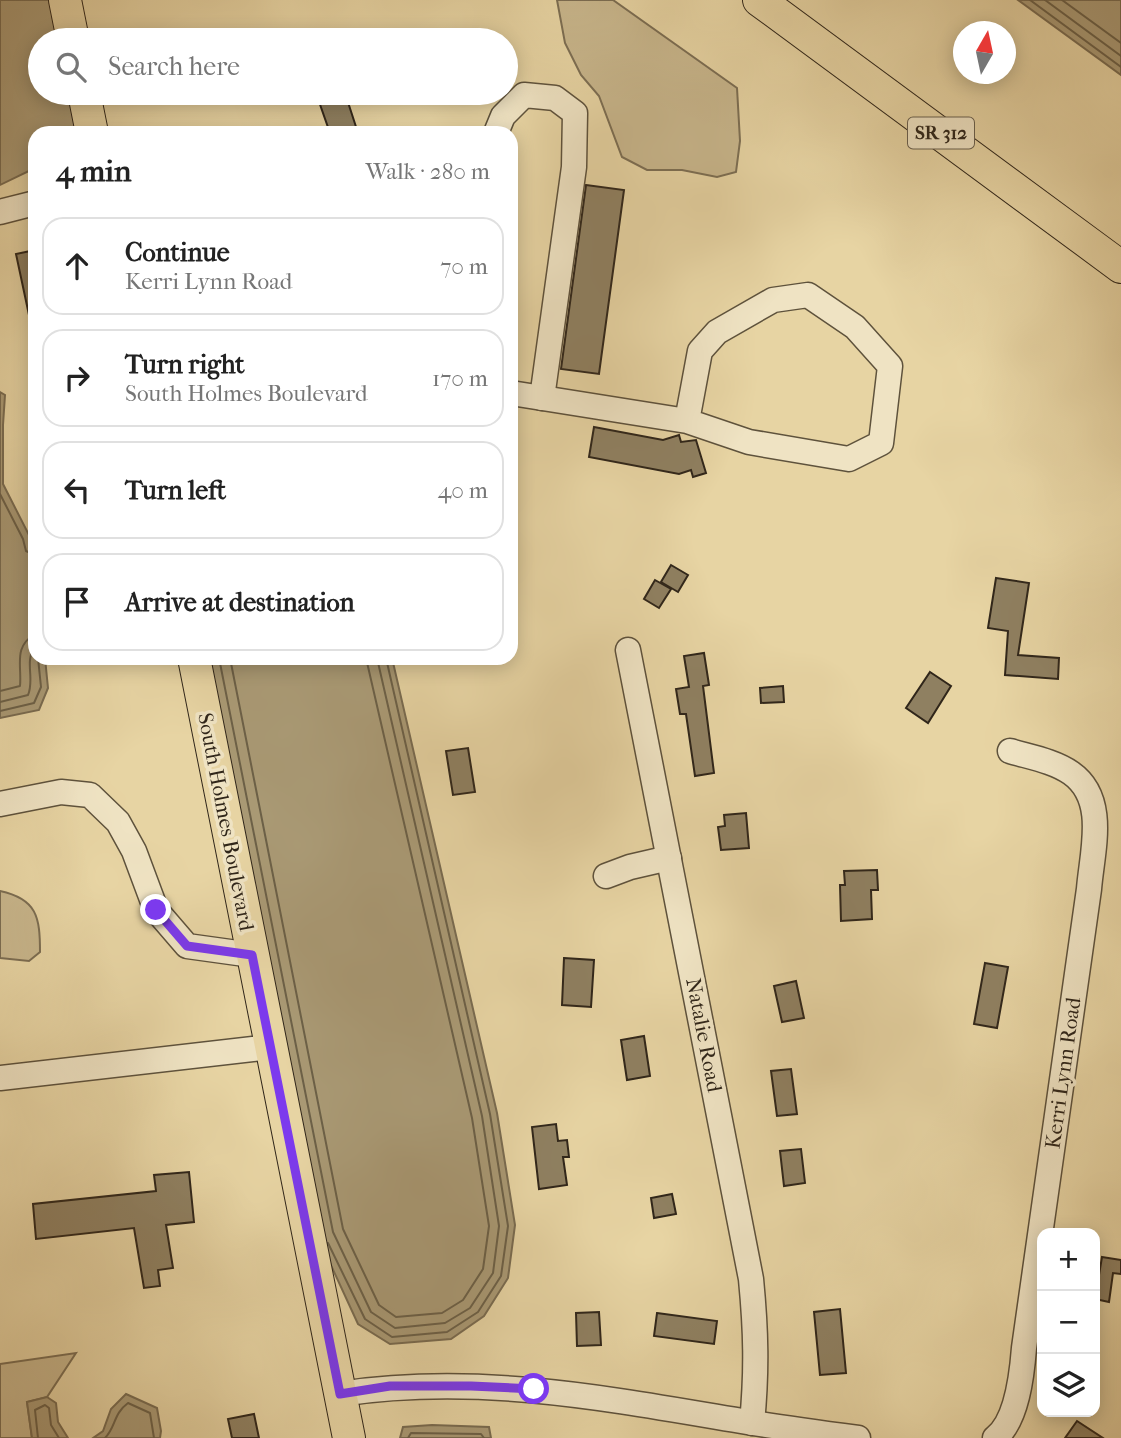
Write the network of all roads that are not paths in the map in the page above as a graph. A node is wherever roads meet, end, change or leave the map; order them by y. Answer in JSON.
{"nodes":[{"id":1,"x":65,"y":0,"type":"edge"},
{"id":2,"x":759,"y":0,"type":"edge"},
{"id":3,"x":71,"y":28,"type":"edge"},
{"id":4,"x":518,"y":101,"type":"edge"},
{"id":5,"x":86,"y":105,"type":"edge"},
{"id":6,"x":514,"y":105,"type":"edge"},
{"id":7,"x":91,"y":126,"type":"edge"},
{"id":8,"x":499,"y":126,"type":"edge"},
{"id":9,"x":28,"y":205,"type":"edge"},
{"id":10,"x":0,"y":212,"type":"edge"},
{"id":11,"x":1121,"y":267,"type":"edge"},
{"id":12,"x":518,"y":394,"type":"edge"},
{"id":13,"x":542,"y":398,"type":"junction"},
{"id":14,"x":687,"y":421,"type":"junction"},
{"id":15,"x":628,"y":650,"type":"dead end"},
{"id":16,"x":195,"y":665,"type":"edge"},
{"id":17,"x":1010,"y":751,"type":"dead end"},
{"id":18,"x":0,"y":804,"type":"edge"},
{"id":19,"x":669,"y":858,"type":"junction"},
{"id":20,"x":606,"y":876,"type":"dead end"},
{"id":21,"x":252,"y":955,"type":"junction"},
{"id":22,"x":270,"y":1047,"type":"junction"},
{"id":23,"x":0,"y":1078,"type":"edge"},
{"id":24,"x":340,"y":1394,"type":"junction"},
{"id":25,"x":752,"y":1423,"type":"junction"},
{"id":26,"x":349,"y":1438,"type":"edge"},
{"id":27,"x":858,"y":1438,"type":"edge"},
{"id":28,"x":995,"y":1438,"type":"edge"}],
"edges":[{"from":1,"to":3,"type":"main road"},
{"from":2,"to":11,"type":"main road","number":"SR 312"},
{"from":4,"to":13,"type":"street"},
{"from":5,"to":7,"type":"main road"},
{"from":6,"to":8,"type":"street"},
{"from":9,"to":10,"type":"street"},
{"from":12,"to":13,"type":"street"},
{"from":13,"to":14,"type":"street"},
{"from":14,"to":14,"type":"street"},
{"from":15,"to":19,"type":"street","name":"Natalie Road"},
{"from":16,"to":21,"type":"main road","name":"South Holmes Boulevard"},
{"from":17,"to":28,"type":"street","name":"Kerri Lynn Road"},
{"from":18,"to":21,"type":"street"},
{"from":19,"to":20,"type":"street"},
{"from":19,"to":25,"type":"street","name":"Natalie Road"},
{"from":21,"to":22,"type":"main road","name":"South Holmes Boulevard"},
{"from":22,"to":23,"type":"street"},
{"from":22,"to":24,"type":"main road","name":"South Holmes Boulevard"},
{"from":24,"to":25,"type":"street"},
{"from":24,"to":26,"type":"main road","name":"South Holmes Boulevard"},
{"from":25,"to":27,"type":"street"}]}
